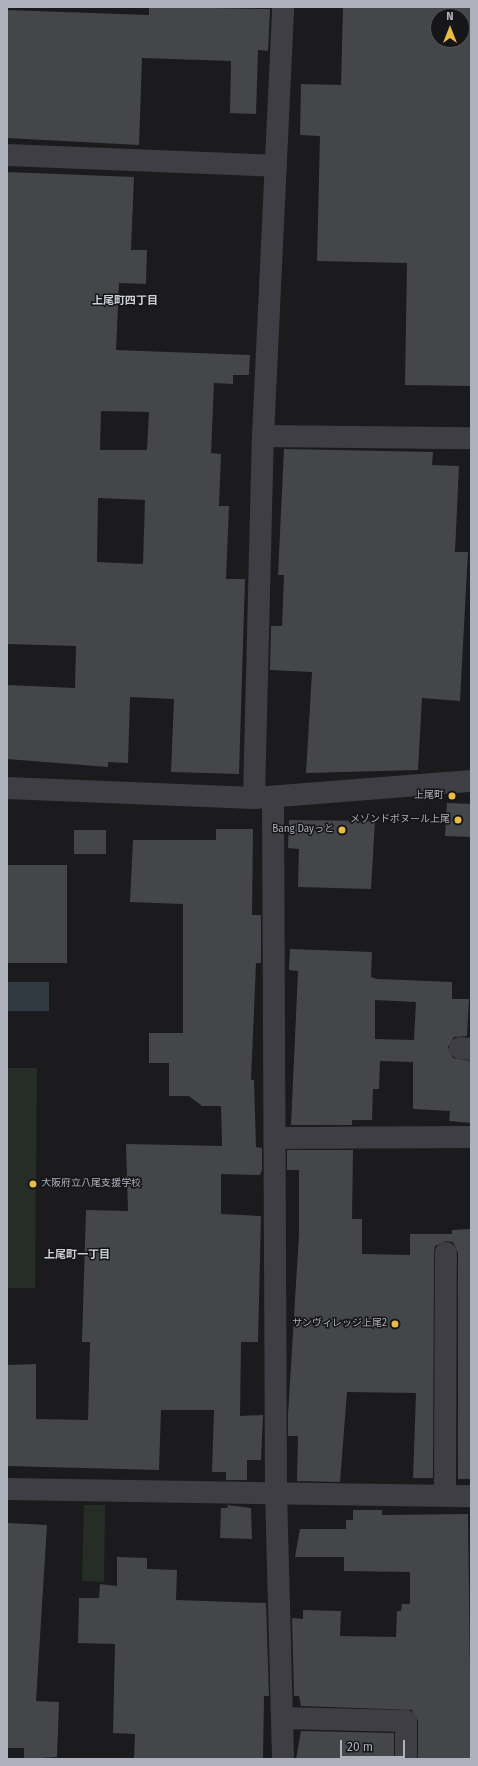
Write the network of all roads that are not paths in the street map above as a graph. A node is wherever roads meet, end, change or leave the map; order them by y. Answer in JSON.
{"nodes":[{"id":1,"x":283,"y":7,"type":"edge"},
{"id":2,"x":7,"y":155,"type":"edge"},
{"id":3,"x":276,"y":166,"type":"junction"},
{"id":4,"x":263,"y":436,"type":"junction"},
{"id":5,"x":471,"y":438,"type":"edge"},
{"id":6,"x":471,"y":781,"type":"edge"},
{"id":7,"x":7,"y":788,"type":"edge"},
{"id":8,"x":263,"y":797,"type":"junction"},
{"id":9,"x":471,"y":1136,"type":"edge"},
{"id":10,"x":275,"y":1138,"type":"junction"},
{"id":11,"x":446,"y":1253,"type":"dead end"},
{"id":12,"x":7,"y":1489,"type":"edge"},
{"id":13,"x":276,"y":1491,"type":"junction"},
{"id":14,"x":445,"y":1495,"type":"junction"},
{"id":15,"x":471,"y":1496,"type":"edge"},
{"id":16,"x":282,"y":1718,"type":"junction"},
{"id":17,"x":283,"y":1759,"type":"edge"},
{"id":18,"x":406,"y":1759,"type":"edge"}],
"edges":[{"from":1,"to":3,"type":"street"},
{"from":2,"to":3,"type":"street"},
{"from":3,"to":4,"type":"street"},
{"from":4,"to":5,"type":"street"},
{"from":4,"to":8,"type":"street"},
{"from":6,"to":8,"type":"street"},
{"from":7,"to":8,"type":"street"},
{"from":8,"to":10,"type":"street"},
{"from":9,"to":10,"type":"street"},
{"from":10,"to":13,"type":"street"},
{"from":11,"to":14,"type":"street"},
{"from":12,"to":13,"type":"street"},
{"from":13,"to":14,"type":"street"},
{"from":13,"to":16,"type":"street"},
{"from":14,"to":15,"type":"street"},
{"from":16,"to":17,"type":"street"},
{"from":16,"to":18,"type":"street"}]}
